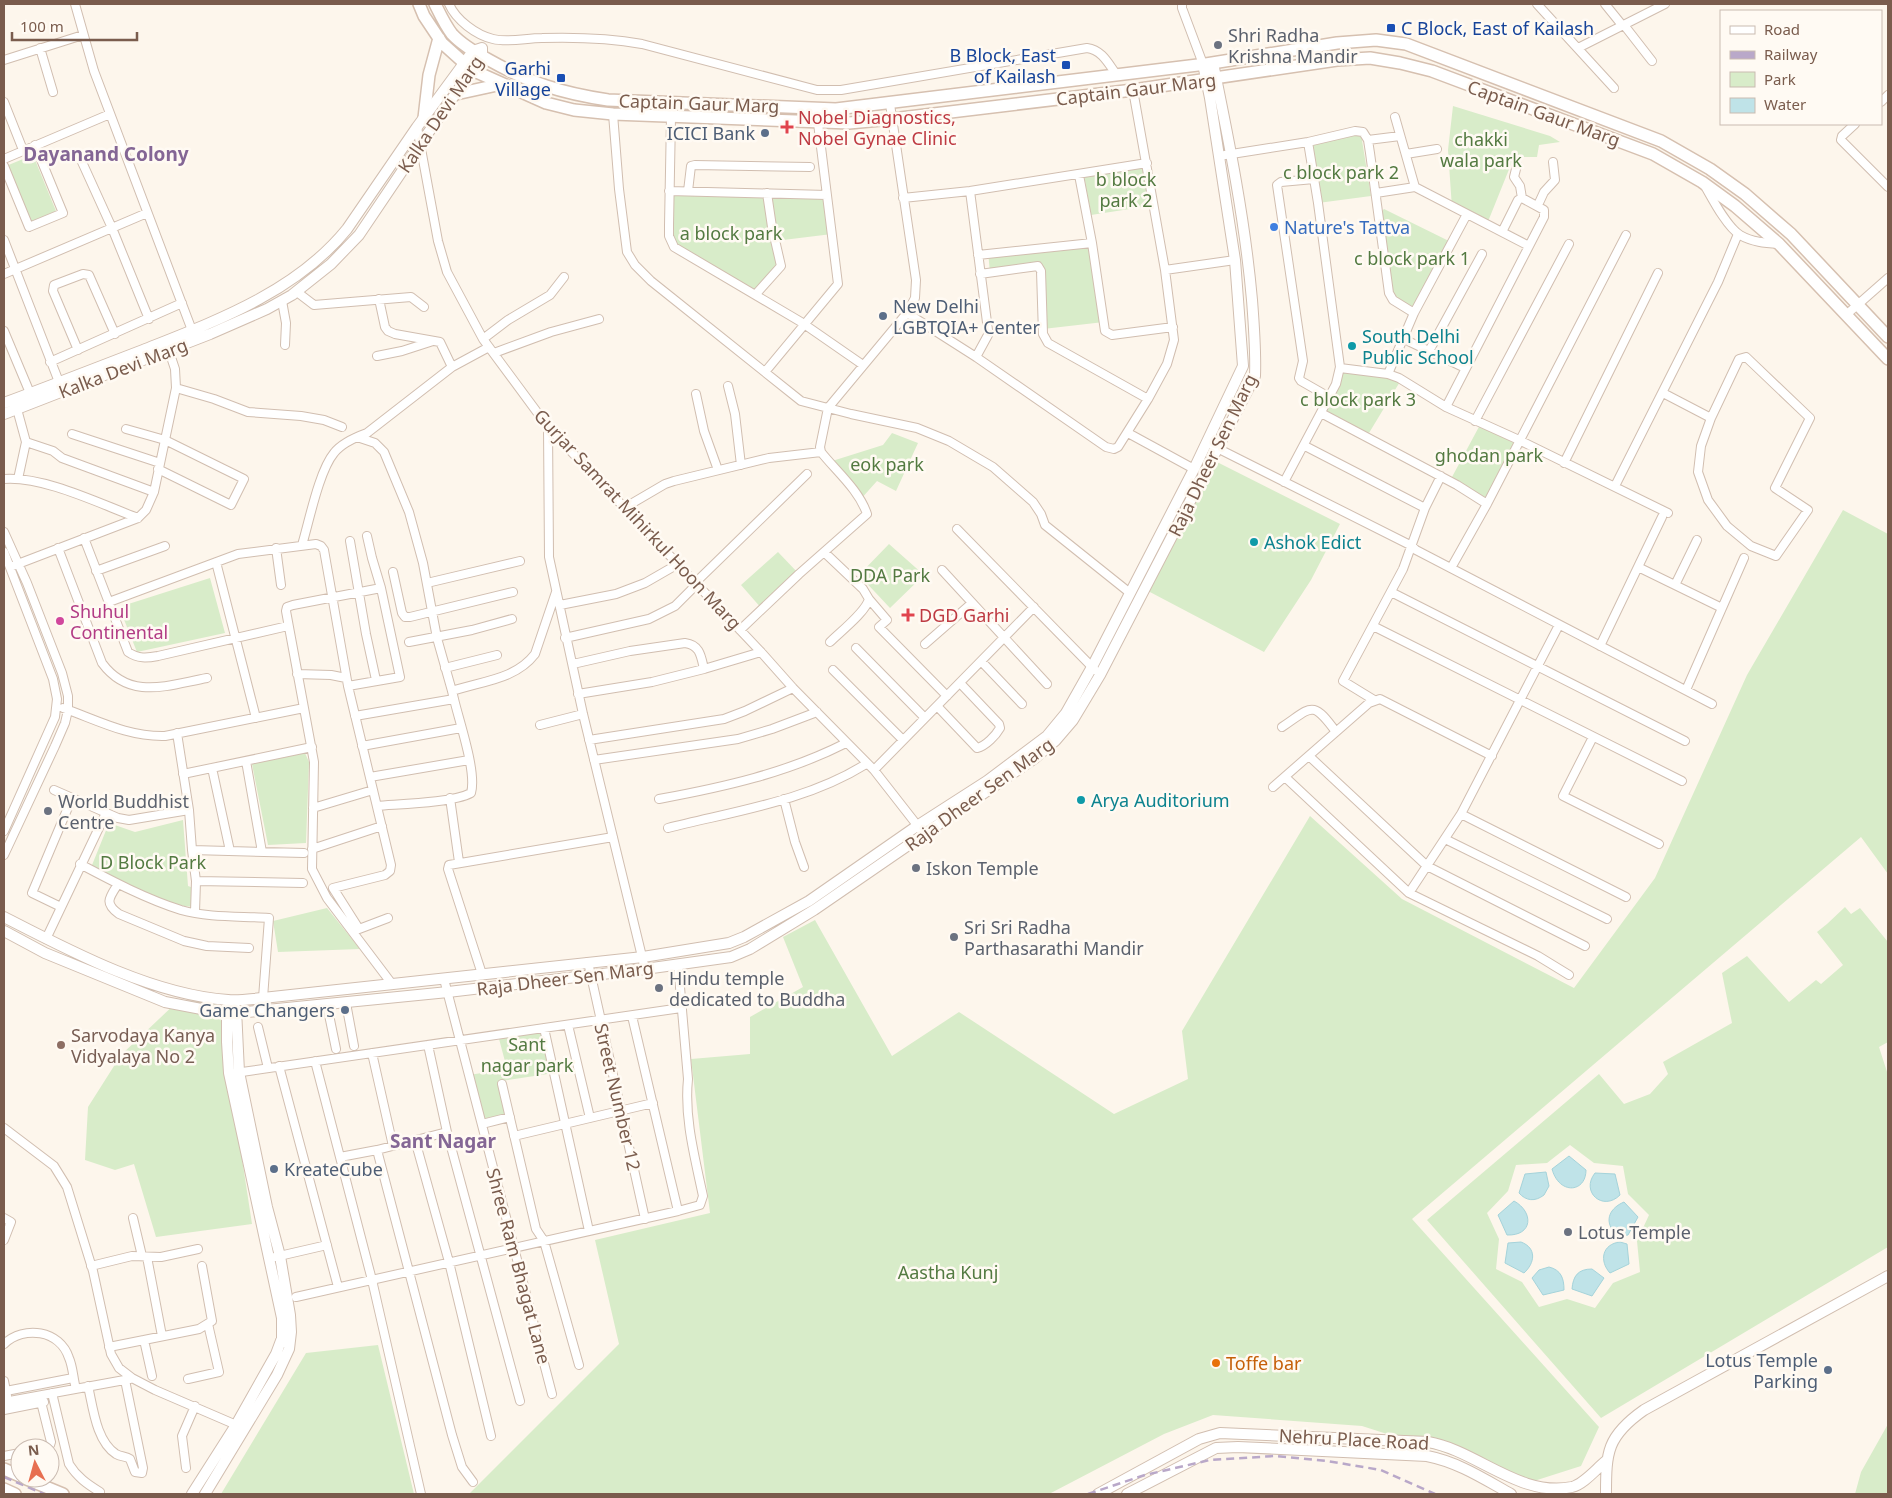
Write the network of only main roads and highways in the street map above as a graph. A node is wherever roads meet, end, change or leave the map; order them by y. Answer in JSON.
{"nodes":[{"id":1,"x":419,"y":4,"type":"edge"},
{"id":2,"x":435,"y":4,"type":"edge"},
{"id":3,"x":439,"y":38,"type":"junction"},
{"id":4,"x":502,"y":84,"type":"junction"},
{"id":5,"x":456,"y":94,"type":"road end"},
{"id":6,"x":420,"y":123,"type":"road end"},
{"id":7,"x":1888,"y":337,"type":"edge"},
{"id":8,"x":1888,"y":359,"type":"edge"},
{"id":9,"x":48,"y":1488,"type":"edge"},
{"id":10,"x":4,"y":1489,"type":"edge"},
{"id":11,"x":15,"y":1494,"type":"edge"},
{"id":12,"x":63,"y":1494,"type":"edge"}],
"edges":[{"from":1,"to":3,"type":"main road","name":"Captain Gaur Marg"},
{"from":2,"to":7,"type":"main road","name":"Captain Gaur Marg"},
{"from":3,"to":4,"type":"main road","name":"Captain Gaur Marg"},
{"from":3,"to":6,"type":"main road"},
{"from":4,"to":5,"type":"main road"},
{"from":4,"to":8,"type":"main road","name":"Captain Gaur Marg"},
{"from":9,"to":12,"type":"main road"},
{"from":10,"to":11,"type":"main road"}]}
